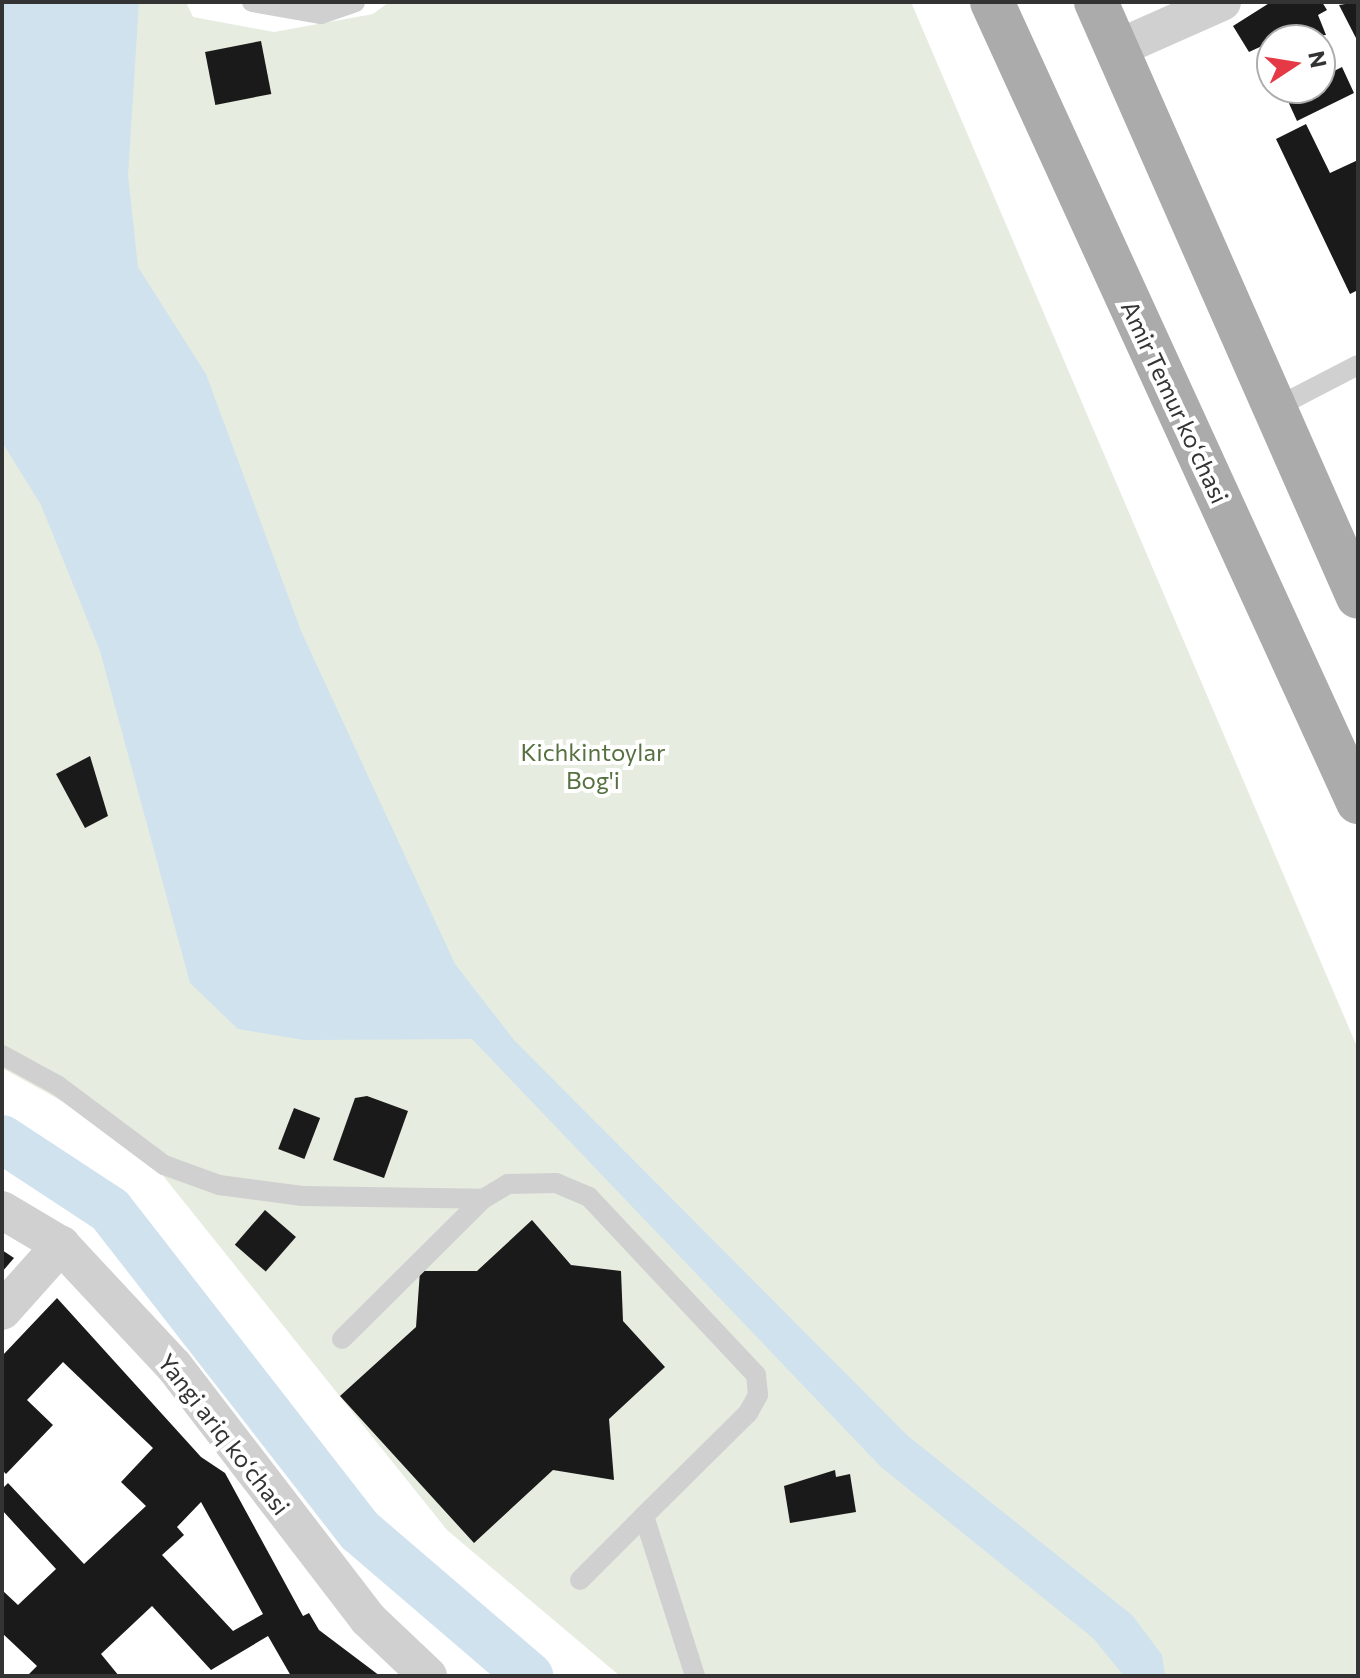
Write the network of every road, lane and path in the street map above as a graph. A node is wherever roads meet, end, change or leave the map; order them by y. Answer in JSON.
{"nodes":[{"id":1,"x":252,"y":2,"type":"edge"},
{"id":2,"x":355,"y":2,"type":"edge"},
{"id":3,"x":992,"y":2,"type":"edge"},
{"id":4,"x":1096,"y":2,"type":"edge"},
{"id":5,"x":1222,"y":2,"type":"edge"},
{"id":6,"x":1116,"y":49,"type":"junction"},
{"id":7,"x":1358,"y":365,"type":"edge"},
{"id":8,"x":1275,"y":408,"type":"junction"},
{"id":9,"x":1358,"y":597,"type":"edge"},
{"id":10,"x":1358,"y":802,"type":"edge"},
{"id":11,"x":2,"y":1055,"type":"edge"},
{"id":12,"x":483,"y":1199,"type":"junction"},
{"id":13,"x":2,"y":1210,"type":"edge"},
{"id":14,"x":61,"y":1245,"type":"junction"},
{"id":15,"x":2,"y":1311,"type":"edge"},
{"id":16,"x":342,"y":1339,"type":"dead end"},
{"id":17,"x":644,"y":1516,"type":"junction"},
{"id":18,"x":580,"y":1580,"type":"dead end"},
{"id":19,"x":428,"y":1676,"type":"edge"},
{"id":20,"x":695,"y":1676,"type":"edge"}],
"edges":[{"from":1,"to":2,"type":"lane"},
{"from":3,"to":10,"type":"main road","name":"Amir Temur koʻchasi"},
{"from":4,"to":6,"type":"main road"},
{"from":5,"to":6,"type":"street"},
{"from":6,"to":8,"type":"main road"},
{"from":7,"to":8,"type":"lane"},
{"from":8,"to":9,"type":"main road"},
{"from":11,"to":12,"type":"lane"},
{"from":12,"to":16,"type":"lane"},
{"from":12,"to":17,"type":"lane"},
{"from":13,"to":14,"type":"street","name":"Yangi ariq ko‘chasi"},
{"from":14,"to":15,"type":"street"},
{"from":14,"to":19,"type":"street","name":"Yangi ariq ko‘chasi"},
{"from":17,"to":18,"type":"lane"},
{"from":17,"to":20,"type":"lane"}]}
